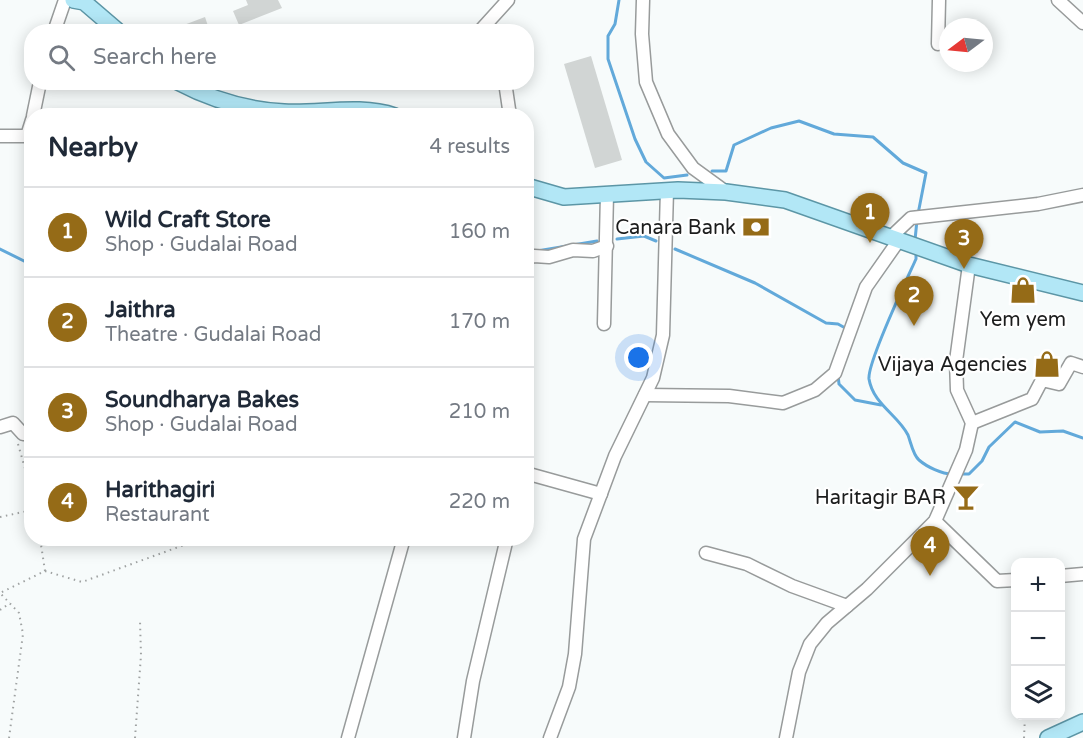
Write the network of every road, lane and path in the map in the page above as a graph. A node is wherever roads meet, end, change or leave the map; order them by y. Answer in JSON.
{"nodes":[{"id":1,"x":65,"y":0,"type":"edge"},
{"id":2,"x":73,"y":0,"type":"edge"},
{"id":3,"x":508,"y":0,"type":"edge"},
{"id":4,"x":643,"y":0,"type":"edge"},
{"id":5,"x":939,"y":0,"type":"edge"},
{"id":6,"x":1058,"y":0,"type":"edge"},
{"id":7,"x":1083,"y":23,"type":"edge"},
{"id":8,"x":57,"y":24,"type":"edge"},
{"id":9,"x":110,"y":24,"type":"edge"},
{"id":10,"x":486,"y":24,"type":"edge"},
{"id":11,"x":938,"y":44,"type":"dead end"},
{"id":12,"x":38,"y":90,"type":"edge"},
{"id":13,"x":193,"y":90,"type":"edge"},
{"id":14,"x":506,"y":90,"type":"edge"},
{"id":15,"x":34,"y":108,"type":"edge"},
{"id":16,"x":250,"y":108,"type":"edge"},
{"id":17,"x":509,"y":108,"type":"edge"},
{"id":18,"x":0,"y":136,"type":"edge"},
{"id":19,"x":24,"y":136,"type":"edge"},
{"id":20,"x":534,"y":188,"type":"edge"},
{"id":21,"x":666,"y":190,"type":"junction"},
{"id":22,"x":726,"y":192,"type":"junction"},
{"id":23,"x":607,"y":194,"type":"junction"},
{"id":24,"x":1083,"y":195,"type":"edge"},
{"id":25,"x":905,"y":242,"type":"junction"},
{"id":26,"x":607,"y":246,"type":"junction"},
{"id":27,"x":534,"y":257,"type":"edge"},
{"id":28,"x":969,"y":265,"type":"junction"},
{"id":29,"x":1083,"y":293,"type":"edge"},
{"id":30,"x":604,"y":324,"type":"dead end"},
{"id":31,"x":1083,"y":367,"type":"edge"},
{"id":32,"x":645,"y":395,"type":"junction"},
{"id":33,"x":972,"y":423,"type":"junction"},
{"id":34,"x":6,"y":425,"type":"edge"},
{"id":35,"x":24,"y":434,"type":"edge"},
{"id":36,"x":24,"y":472,"type":"edge"},
{"id":37,"x":534,"y":475,"type":"edge"},
{"id":38,"x":601,"y":494,"type":"junction"},
{"id":39,"x":24,"y":512,"type":"edge"},
{"id":40,"x":0,"y":517,"type":"edge"},
{"id":41,"x":934,"y":521,"type":"junction"},
{"id":42,"x":41,"y":546,"type":"edge"},
{"id":43,"x":181,"y":546,"type":"edge"},
{"id":44,"x":402,"y":546,"type":"edge"},
{"id":45,"x":505,"y":546,"type":"edge"},
{"id":46,"x":706,"y":553,"type":"dead end"},
{"id":47,"x":45,"y":571,"type":"junction"},
{"id":48,"x":1083,"y":574,"type":"edge"},
{"id":49,"x":1065,"y":576,"type":"edge"},
{"id":50,"x":1011,"y":580,"type":"edge"},
{"id":51,"x":0,"y":593,"type":"edge"},
{"id":52,"x":10,"y":603,"type":"junction"},
{"id":53,"x":847,"y":606,"type":"junction"},
{"id":54,"x":0,"y":610,"type":"edge"},
{"id":55,"x":140,"y":621,"type":"dead end"},
{"id":56,"x":1025,"y":720,"type":"edge"},
{"id":57,"x":1083,"y":722,"type":"edge"},
{"id":58,"x":1052,"y":737,"type":"edge"},
{"id":59,"x":9,"y":738,"type":"edge"},
{"id":60,"x":135,"y":738,"type":"edge"},
{"id":61,"x":348,"y":738,"type":"edge"},
{"id":62,"x":464,"y":738,"type":"edge"},
{"id":63,"x":550,"y":738,"type":"edge"},
{"id":64,"x":786,"y":738,"type":"edge"},
{"id":65,"x":1024,"y":738,"type":"edge"}],
"edges":[{"from":1,"to":8,"type":"street"},
{"from":2,"to":9,"type":"main road"},
{"from":3,"to":10,"type":"street"},
{"from":4,"to":22,"type":"street"},
{"from":5,"to":11,"type":"street"},
{"from":6,"to":7,"type":"street"},
{"from":12,"to":15,"type":"street"},
{"from":13,"to":16,"type":"main road"},
{"from":14,"to":17,"type":"street"},
{"from":18,"to":19,"type":"street"},
{"from":20,"to":23,"type":"main road"},
{"from":21,"to":22,"type":"main road"},
{"from":21,"to":23,"type":"main road"},
{"from":21,"to":32,"type":"street"},
{"from":22,"to":25,"type":"main road"},
{"from":23,"to":26,"type":"street"},
{"from":24,"to":25,"type":"street"},
{"from":25,"to":28,"type":"main road"},
{"from":25,"to":32,"type":"street"},
{"from":26,"to":27,"type":"street"},
{"from":26,"to":30,"type":"street"},
{"from":28,"to":29,"type":"main road"},
{"from":28,"to":33,"type":"street"},
{"from":31,"to":33,"type":"street"},
{"from":32,"to":38,"type":"street"},
{"from":33,"to":41,"type":"street"},
{"from":34,"to":35,"type":"street"},
{"from":34,"to":36,"type":"path"},
{"from":37,"to":38,"type":"street"},
{"from":38,"to":63,"type":"street"},
{"from":39,"to":40,"type":"path"},
{"from":41,"to":50,"type":"street"},
{"from":41,"to":53,"type":"street"},
{"from":42,"to":47,"type":"path"},
{"from":43,"to":47,"type":"path"},
{"from":44,"to":61,"type":"street"},
{"from":45,"to":62,"type":"street"},
{"from":46,"to":53,"type":"street"},
{"from":47,"to":51,"type":"path"},
{"from":48,"to":49,"type":"street"},
{"from":51,"to":52,"type":"path"},
{"from":52,"to":54,"type":"path"},
{"from":52,"to":59,"type":"path"},
{"from":53,"to":64,"type":"street"},
{"from":55,"to":60,"type":"path"},
{"from":56,"to":65,"type":"path"},
{"from":57,"to":58,"type":"main road"}]}
